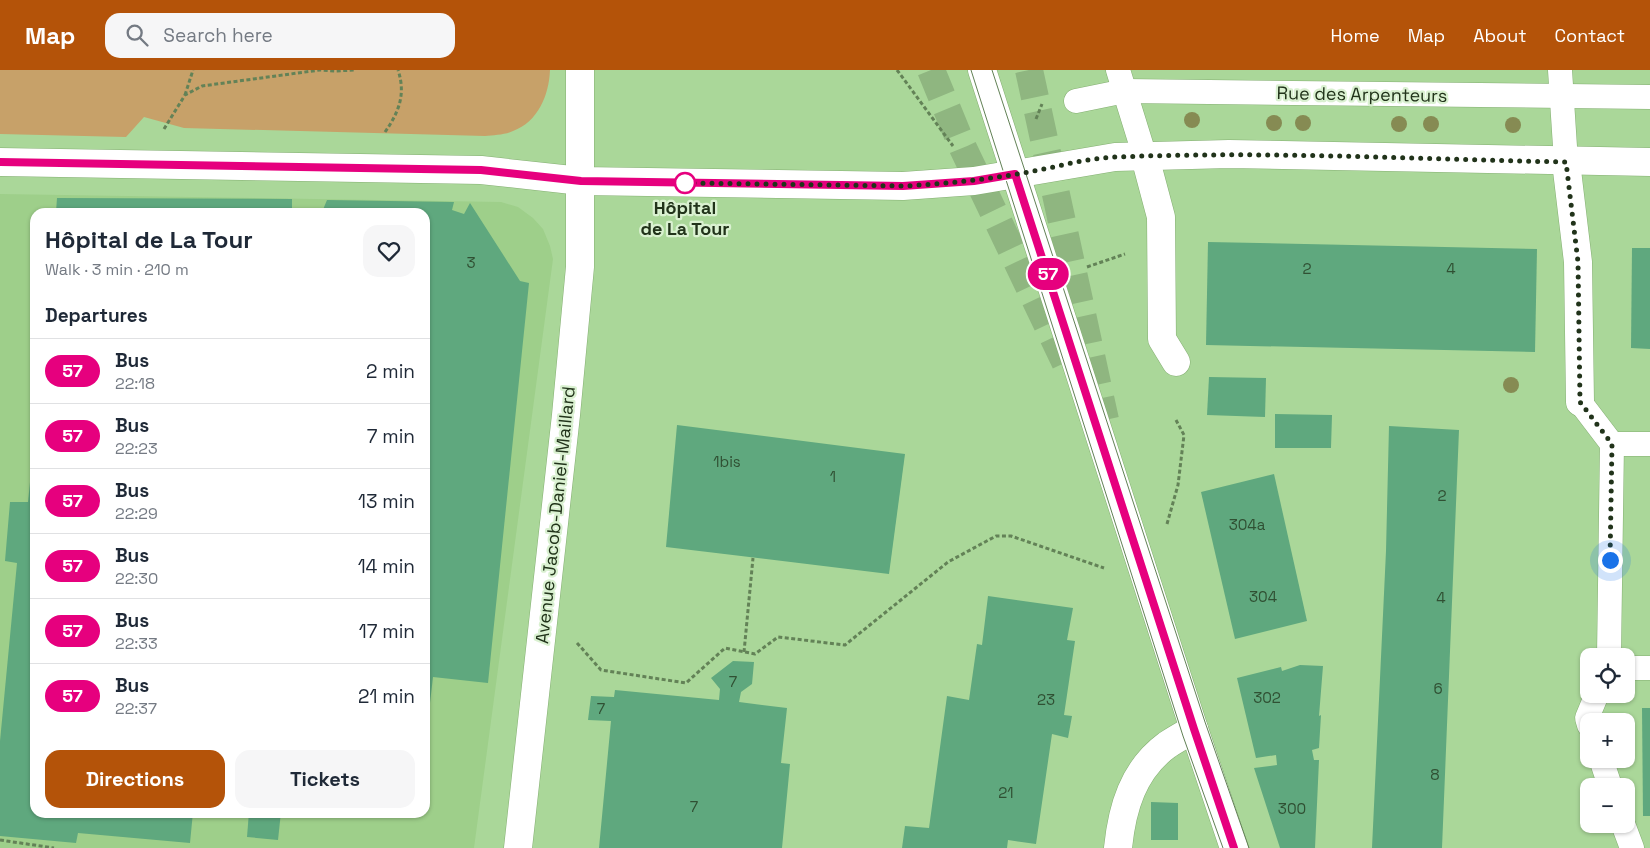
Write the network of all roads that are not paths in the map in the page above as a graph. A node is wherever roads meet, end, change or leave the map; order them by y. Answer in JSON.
{"nodes":[{"id":1,"x":580,"y":70,"type":"edge"},
{"id":2,"x":982,"y":70,"type":"edge"},
{"id":3,"x":1560,"y":70,"type":"edge"},
{"id":4,"x":1122,"y":81,"type":"edge"},
{"id":5,"x":1563,"y":97,"type":"junction"},
{"id":6,"x":1650,"y":97,"type":"edge"},
{"id":7,"x":1076,"y":101,"type":"dead end"},
{"id":8,"x":1145,"y":157,"type":"junction"},
{"id":9,"x":0,"y":162,"type":"edge"},
{"id":10,"x":1566,"y":162,"type":"junction"},
{"id":11,"x":1650,"y":162,"type":"edge"},
{"id":12,"x":1015,"y":174,"type":"junction"},
{"id":13,"x":581,"y":181,"type":"junction"},
{"id":14,"x":1176,"y":362,"type":"dead end"},
{"id":15,"x":1580,"y":402,"type":"joint"},
{"id":16,"x":1612,"y":444,"type":"junction"},
{"id":17,"x":1650,"y":444,"type":"edge"},
{"id":18,"x":1609,"y":648,"type":"edge"},
{"id":19,"x":1635,"y":668,"type":"edge"},
{"id":20,"x":1650,"y":668,"type":"edge"},
{"id":21,"x":1194,"y":729,"type":"junction"},
{"id":22,"x":518,"y":848,"type":"edge"},
{"id":23,"x":1118,"y":848,"type":"edge"},
{"id":24,"x":1234,"y":848,"type":"edge"}],
"edges":[{"from":1,"to":13,"type":"street","name":"Avenue Jacob-Daniel-Maillard"},
{"from":2,"to":12,"type":"street"},
{"from":3,"to":5,"type":"street"},
{"from":4,"to":5,"type":"street","name":"Rue des Arpenteurs"},
{"from":4,"to":7,"type":"street","name":"Rue des Arpenteurs"},
{"from":4,"to":8,"type":"street"},
{"from":5,"to":6,"type":"street","name":"Rue des Arpenteurs"},
{"from":5,"to":10,"type":"street"},
{"from":8,"to":10,"type":"street"},
{"from":8,"to":12,"type":"street"},
{"from":8,"to":14,"type":"street"},
{"from":9,"to":13,"type":"street"},
{"from":10,"to":11,"type":"street"},
{"from":10,"to":15,"type":"street"},
{"from":12,"to":13,"type":"street"},
{"from":12,"to":21,"type":"street"},
{"from":13,"to":22,"type":"street","name":"Avenue Jacob-Daniel-Maillard"},
{"from":15,"to":16,"type":"street"},
{"from":16,"to":17,"type":"street"},
{"from":16,"to":18,"type":"street"},
{"from":19,"to":20,"type":"street"},
{"from":21,"to":23,"type":"street"},
{"from":21,"to":24,"type":"street"}]}
